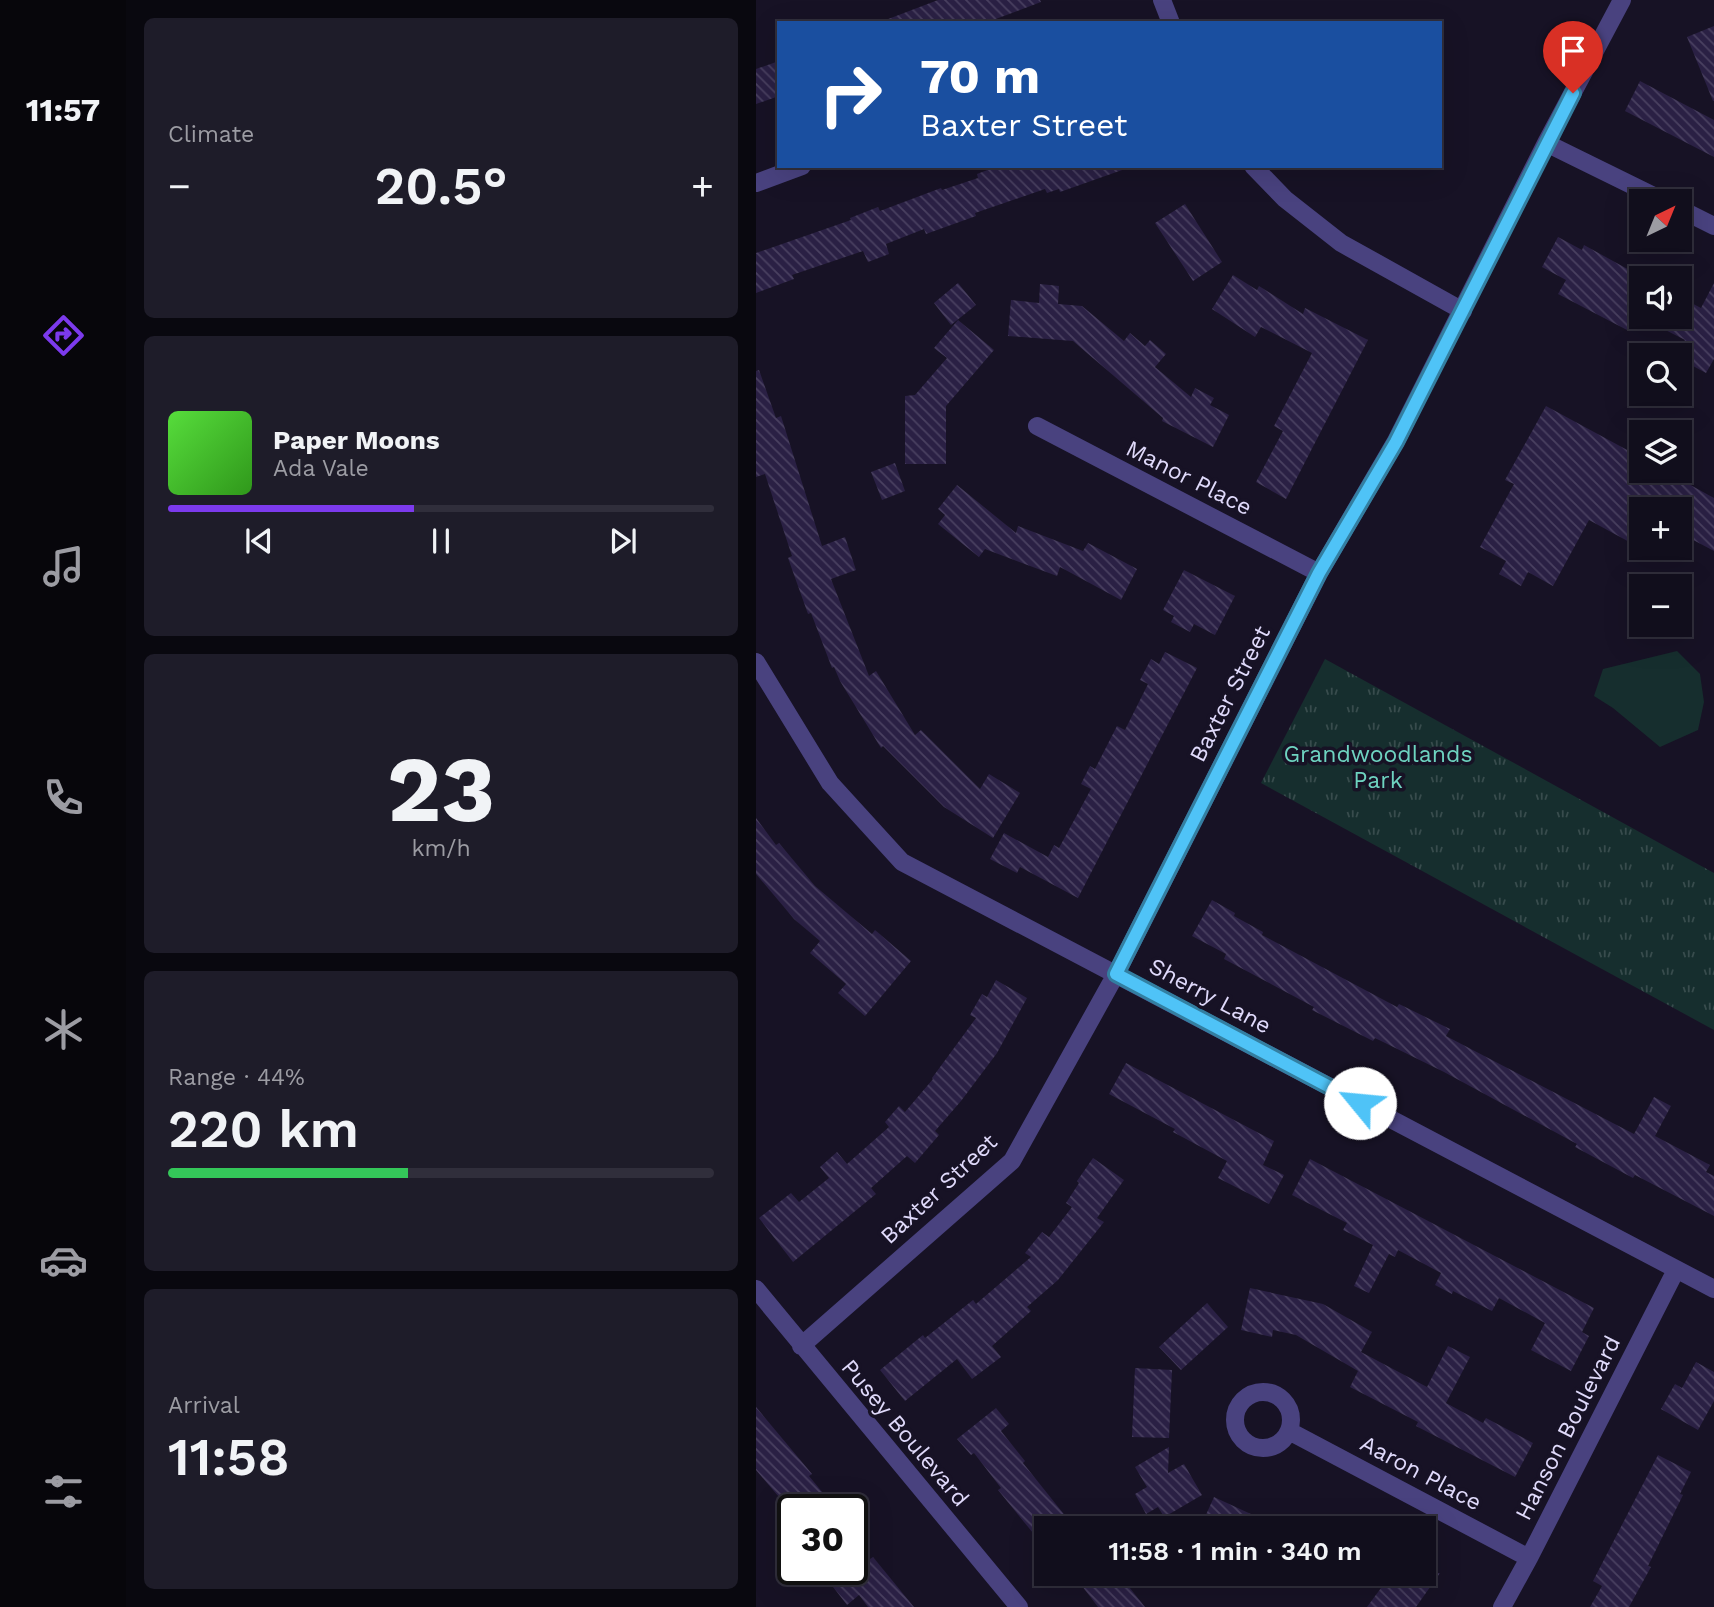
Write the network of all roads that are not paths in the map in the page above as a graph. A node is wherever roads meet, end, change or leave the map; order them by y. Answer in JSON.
{"nodes":[{"id":1,"x":1162,"y":0,"type":"edge"},
{"id":2,"x":1622,"y":0,"type":"edge"},
{"id":3,"x":1170,"y":21,"type":"edge"},
{"id":4,"x":1546,"y":143,"type":"junction"},
{"id":5,"x":797,"y":168,"type":"edge"},
{"id":6,"x":1256,"y":168,"type":"edge"},
{"id":7,"x":756,"y":183,"type":"edge"},
{"id":8,"x":1640,"y":189,"type":"edge"},
{"id":9,"x":1692,"y":215,"type":"edge"},
{"id":10,"x":1714,"y":226,"type":"edge"},
{"id":11,"x":1463,"y":311,"type":"junction"},
{"id":12,"x":1037,"y":426,"type":"dead end"},
{"id":13,"x":1319,"y":573,"type":"junction"},
{"id":14,"x":756,"y":662,"type":"edge"},
{"id":15,"x":1116,"y":974,"type":"junction"},
{"id":16,"x":1676,"y":1270,"type":"junction"},
{"id":17,"x":756,"y":1289,"type":"edge"},
{"id":18,"x":1714,"y":1289,"type":"edge"},
{"id":19,"x":801,"y":1346,"type":"junction"},
{"id":20,"x":1289,"y":1431,"type":"dead end"},
{"id":21,"x":1530,"y":1558,"type":"junction"},
{"id":22,"x":1018,"y":1607,"type":"edge"},
{"id":23,"x":1502,"y":1607,"type":"edge"}],
"edges":[{"from":1,"to":3,"type":"street"},
{"from":2,"to":4,"type":"street","name":"Baxter Street"},
{"from":4,"to":8,"type":"street"},
{"from":4,"to":11,"type":"street","name":"Baxter Street"},
{"from":5,"to":7,"type":"street"},
{"from":6,"to":11,"type":"street"},
{"from":9,"to":10,"type":"street"},
{"from":11,"to":13,"type":"street","name":"Baxter Street"},
{"from":12,"to":13,"type":"street","name":"Manor Place"},
{"from":13,"to":15,"type":"street","name":"Baxter Street"},
{"from":14,"to":15,"type":"street","name":"Sherry Lane"},
{"from":15,"to":16,"type":"street","name":"Sherry Lane"},
{"from":15,"to":19,"type":"street","name":"Baxter Street"},
{"from":16,"to":18,"type":"street","name":"Sherry Lane"},
{"from":16,"to":21,"type":"street","name":"Hanson Boulevard"},
{"from":17,"to":19,"type":"street","name":"Pusey Boulevard"},
{"from":19,"to":22,"type":"street","name":"Pusey Boulevard"},
{"from":20,"to":21,"type":"street","name":"Aaron Place"},
{"from":21,"to":23,"type":"street","name":"Hanson Boulevard"}]}
